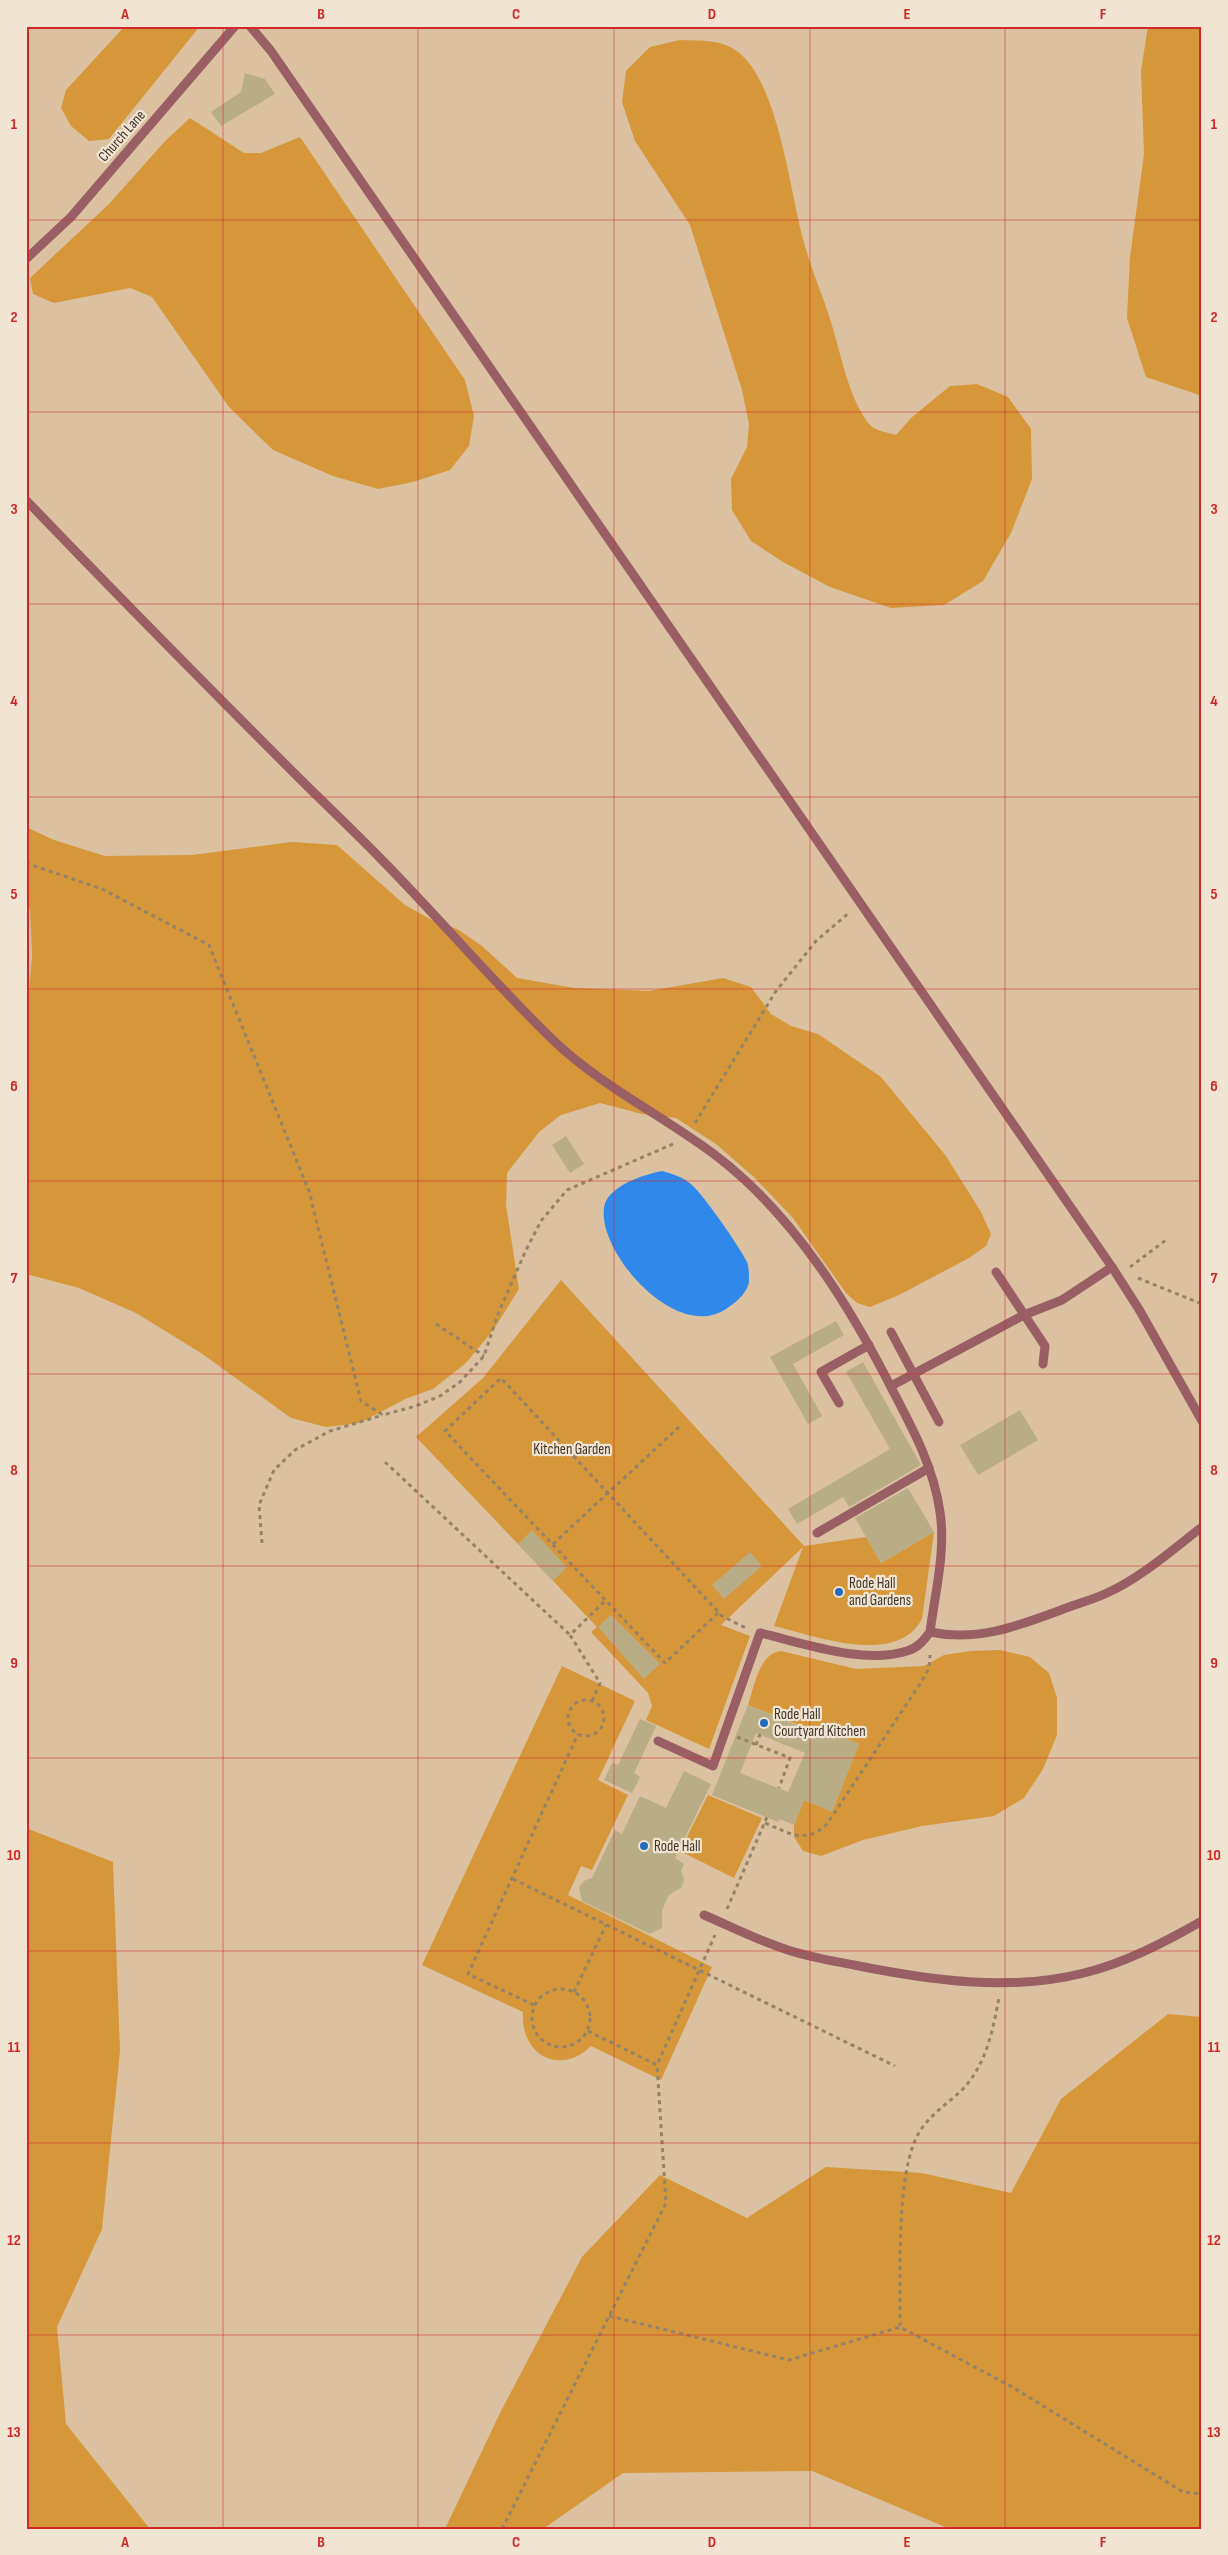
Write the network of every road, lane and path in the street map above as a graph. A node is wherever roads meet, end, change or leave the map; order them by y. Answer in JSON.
{"nodes":[{"id":1,"x":235,"y":26,"type":"edge"},
{"id":2,"x":250,"y":26,"type":"edge"},
{"id":3,"x":26,"y":259,"type":"edge"},
{"id":4,"x":26,"y":500,"type":"edge"},
{"id":5,"x":26,"y":863,"type":"edge"},
{"id":6,"x":860,"y":904,"type":"junction"},
{"id":7,"x":688,"y":1135,"type":"junction"},
{"id":8,"x":1166,"y":1240,"type":"dead end"},
{"id":9,"x":1112,"y":1267,"type":"junction"},
{"id":10,"x":996,"y":1272,"type":"dead end"},
{"id":11,"x":1124,"y":1272,"type":"junction"},
{"id":12,"x":1202,"y":1304,"type":"edge"},
{"id":13,"x":1024,"y":1314,"type":"junction"},
{"id":14,"x":436,"y":1324,"type":"dead end"},
{"id":15,"x":891,"y":1332,"type":"dead end"},
{"id":16,"x":869,"y":1345,"type":"junction"},
{"id":17,"x":484,"y":1356,"type":"junction"},
{"id":18,"x":1043,"y":1364,"type":"dead end"},
{"id":19,"x":913,"y":1374,"type":"junction"},
{"id":20,"x":891,"y":1386,"type":"junction"},
{"id":21,"x":839,"y":1403,"type":"dead end"},
{"id":22,"x":383,"y":1415,"type":"junction"},
{"id":23,"x":1202,"y":1421,"type":"edge"},
{"id":24,"x":939,"y":1422,"type":"dead end"},
{"id":25,"x":679,"y":1427,"type":"dead end"},
{"id":26,"x":385,"y":1462,"type":"dead end"},
{"id":27,"x":929,"y":1468,"type":"junction"},
{"id":28,"x":608,"y":1493,"type":"junction"},
{"id":29,"x":1202,"y":1527,"type":"edge"},
{"id":30,"x":817,"y":1534,"type":"dead end"},
{"id":31,"x":262,"y":1543,"type":"dead end"},
{"id":32,"x":553,"y":1544,"type":"junction"},
{"id":33,"x":606,"y":1600,"type":"junction"},
{"id":34,"x":718,"y":1613,"type":"junction"},
{"id":35,"x":930,"y":1632,"type":"junction"},
{"id":36,"x":760,"y":1633,"type":"junction"},
{"id":37,"x":570,"y":1635,"type":"junction"},
{"id":38,"x":592,"y":1701,"type":"junction"},
{"id":39,"x":725,"y":1733,"type":"junction"},
{"id":40,"x":578,"y":1734,"type":"junction"},
{"id":41,"x":760,"y":1734,"type":"dead end"},
{"id":42,"x":658,"y":1741,"type":"dead end"},
{"id":43,"x":756,"y":1744,"type":"junction"},
{"id":44,"x":779,"y":1788,"type":"dead end"},
{"id":45,"x":767,"y":1817,"type":"dead end"},
{"id":46,"x":765,"y":1823,"type":"junction"},
{"id":47,"x":513,"y":1879,"type":"junction"},
{"id":48,"x":704,"y":1915,"type":"dead end"},
{"id":49,"x":1202,"y":1921,"type":"edge"},
{"id":50,"x":721,"y":1922,"type":"junction"},
{"id":51,"x":606,"y":1925,"type":"junction"},
{"id":52,"x":700,"y":1970,"type":"junction"},
{"id":53,"x":1002,"y":1982,"type":"junction"},
{"id":54,"x":574,"y":1992,"type":"junction"},
{"id":55,"x":534,"y":2006,"type":"junction"},
{"id":56,"x":588,"y":2031,"type":"junction"},
{"id":57,"x":657,"y":2064,"type":"junction"},
{"id":58,"x":895,"y":2066,"type":"dead end"},
{"id":59,"x":609,"y":2316,"type":"junction"},
{"id":60,"x":900,"y":2327,"type":"junction"},
{"id":61,"x":1202,"y":2494,"type":"edge"},
{"id":62,"x":502,"y":2529,"type":"edge"}],
"edges":[{"from":1,"to":3,"type":"street","name":"Church Lane"},
{"from":2,"to":6,"type":"street"},
{"from":4,"to":7,"type":"street"},
{"from":5,"to":22,"type":"path"},
{"from":6,"to":7,"type":"path"},
{"from":6,"to":9,"type":"street"},
{"from":7,"to":16,"type":"street"},
{"from":7,"to":17,"type":"path"},
{"from":8,"to":11,"type":"path"},
{"from":9,"to":11,"type":"path"},
{"from":9,"to":13,"type":"street"},
{"from":9,"to":23,"type":"street"},
{"from":10,"to":13,"type":"street"},
{"from":11,"to":12,"type":"path"},
{"from":13,"to":18,"type":"street"},
{"from":13,"to":19,"type":"street"},
{"from":14,"to":17,"type":"path"},
{"from":15,"to":19,"type":"street"},
{"from":16,"to":20,"type":"street"},
{"from":16,"to":21,"type":"street"},
{"from":17,"to":22,"type":"path"},
{"from":19,"to":20,"type":"street"},
{"from":19,"to":24,"type":"street"},
{"from":20,"to":27,"type":"street"},
{"from":22,"to":31,"type":"path"},
{"from":25,"to":28,"type":"path"},
{"from":26,"to":37,"type":"path"},
{"from":27,"to":30,"type":"street"},
{"from":27,"to":35,"type":"street"},
{"from":28,"to":32,"type":"path"},
{"from":28,"to":32,"type":"path"},
{"from":28,"to":34,"type":"path"},
{"from":29,"to":35,"type":"street"},
{"from":32,"to":33,"type":"path"},
{"from":33,"to":34,"type":"path"},
{"from":33,"to":37,"type":"path"},
{"from":34,"to":36,"type":"path"},
{"from":35,"to":36,"type":"street"},
{"from":35,"to":46,"type":"path"},
{"from":36,"to":39,"type":"street"},
{"from":37,"to":38,"type":"path"},
{"from":38,"to":40,"type":"path"},
{"from":38,"to":40,"type":"path"},
{"from":39,"to":42,"type":"street"},
{"from":39,"to":43,"type":"path"},
{"from":40,"to":47,"type":"path"},
{"from":41,"to":43,"type":"path"},
{"from":43,"to":44,"type":"path"},
{"from":45,"to":46,"type":"path"},
{"from":46,"to":50,"type":"path"},
{"from":47,"to":51,"type":"path"},
{"from":47,"to":55,"type":"path"},
{"from":48,"to":50,"type":"street"},
{"from":49,"to":53,"type":"street"},
{"from":50,"to":52,"type":"path"},
{"from":50,"to":53,"type":"street"},
{"from":51,"to":52,"type":"path"},
{"from":51,"to":54,"type":"path"},
{"from":52,"to":57,"type":"path"},
{"from":52,"to":58,"type":"path"},
{"from":53,"to":60,"type":"path"},
{"from":54,"to":55,"type":"path"},
{"from":54,"to":56,"type":"path"},
{"from":55,"to":56,"type":"path"},
{"from":56,"to":57,"type":"path"},
{"from":57,"to":59,"type":"path"},
{"from":59,"to":60,"type":"path"},
{"from":59,"to":62,"type":"path"},
{"from":60,"to":61,"type":"path"}]}
